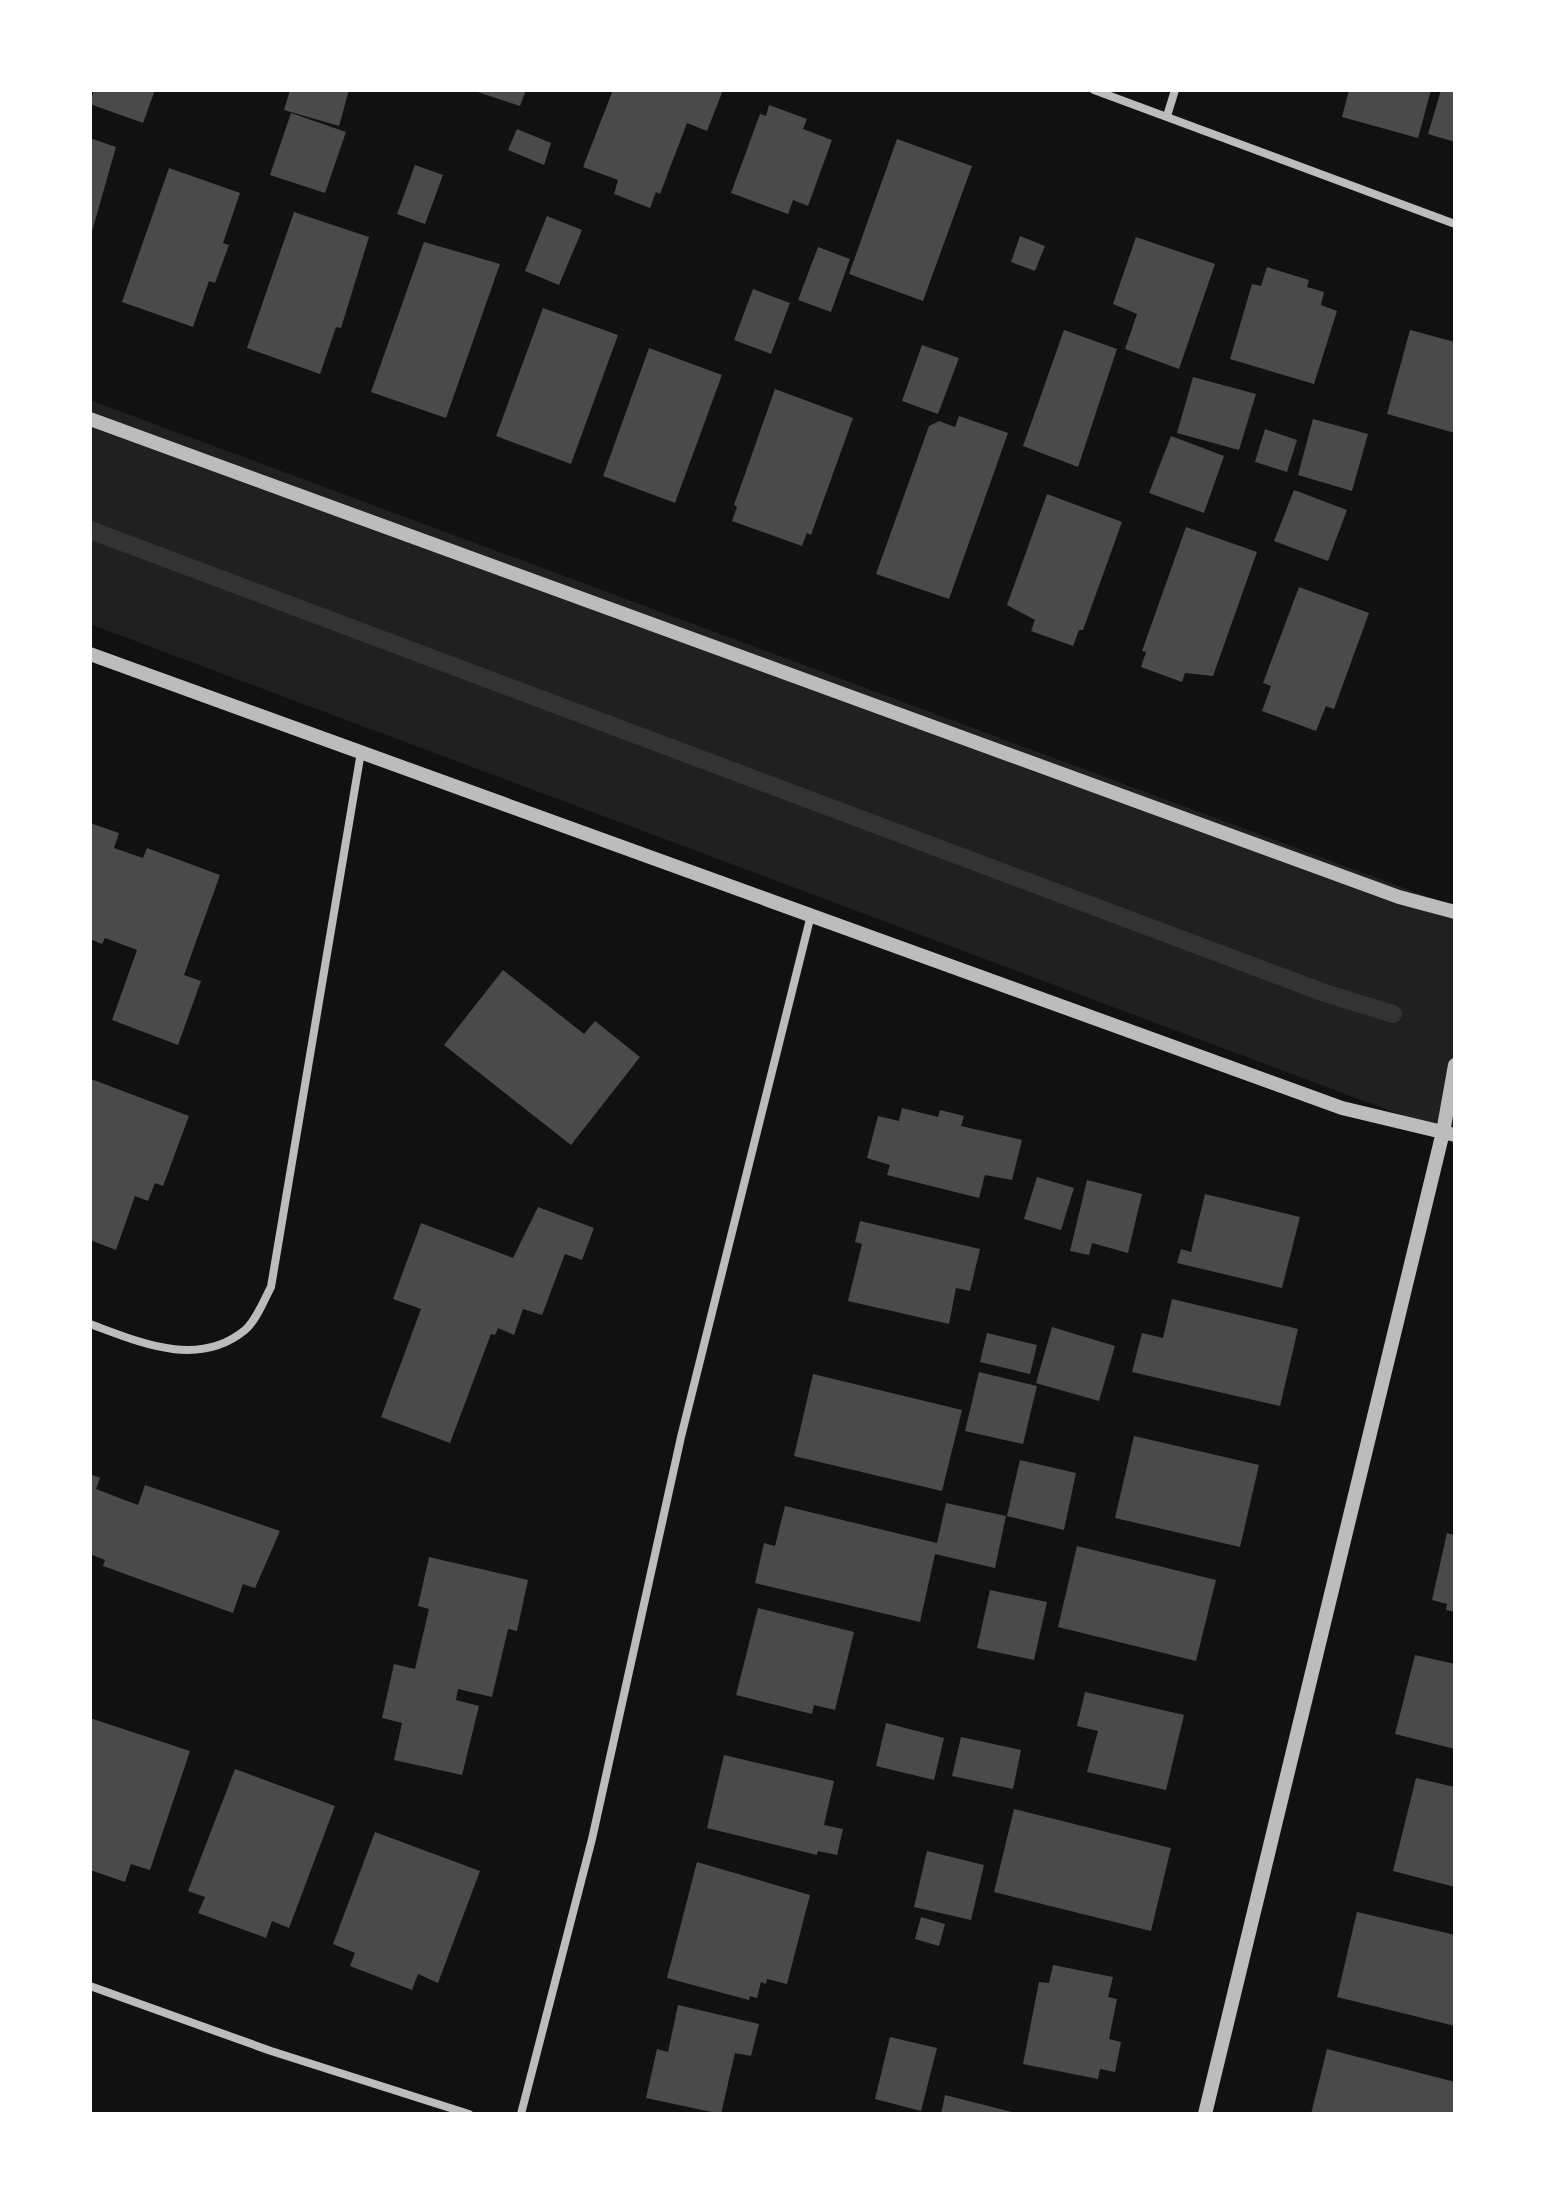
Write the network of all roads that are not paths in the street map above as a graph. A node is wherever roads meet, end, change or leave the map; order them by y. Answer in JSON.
{"nodes":[{"id":1,"x":1094,"y":90,"type":"edge"},
{"id":2,"x":1175,"y":90,"type":"edge"},
{"id":3,"x":1167,"y":116,"type":"junction"},
{"id":4,"x":1455,"y":224,"type":"edge"},
{"id":5,"x":90,"y":419,"type":"edge"},
{"id":6,"x":90,"y":654,"type":"edge"},
{"id":7,"x":361,"y":751,"type":"junction"},
{"id":8,"x":1455,"y":912,"type":"edge"},
{"id":9,"x":812,"y":914,"type":"junction"},
{"id":10,"x":1455,"y":1065,"type":"edge"},
{"id":11,"x":1449,"y":1133,"type":"edge"},
{"id":12,"x":90,"y":1324,"type":"edge"},
{"id":13,"x":90,"y":1986,"type":"edge"},
{"id":14,"x":469,"y":2114,"type":"edge"},
{"id":15,"x":521,"y":2114,"type":"edge"},
{"id":16,"x":1205,"y":2114,"type":"edge"}],
"edges":[{"from":1,"to":3,"type":"street"},
{"from":2,"to":3,"type":"street"},
{"from":3,"to":4,"type":"street"},
{"from":5,"to":8,"type":"street"},
{"from":6,"to":7,"type":"street"},
{"from":7,"to":9,"type":"street"},
{"from":7,"to":12,"type":"street"},
{"from":9,"to":11,"type":"street"},
{"from":9,"to":15,"type":"street"},
{"from":10,"to":11,"type":"street"},
{"from":11,"to":16,"type":"street"},
{"from":13,"to":14,"type":"street"}]}
